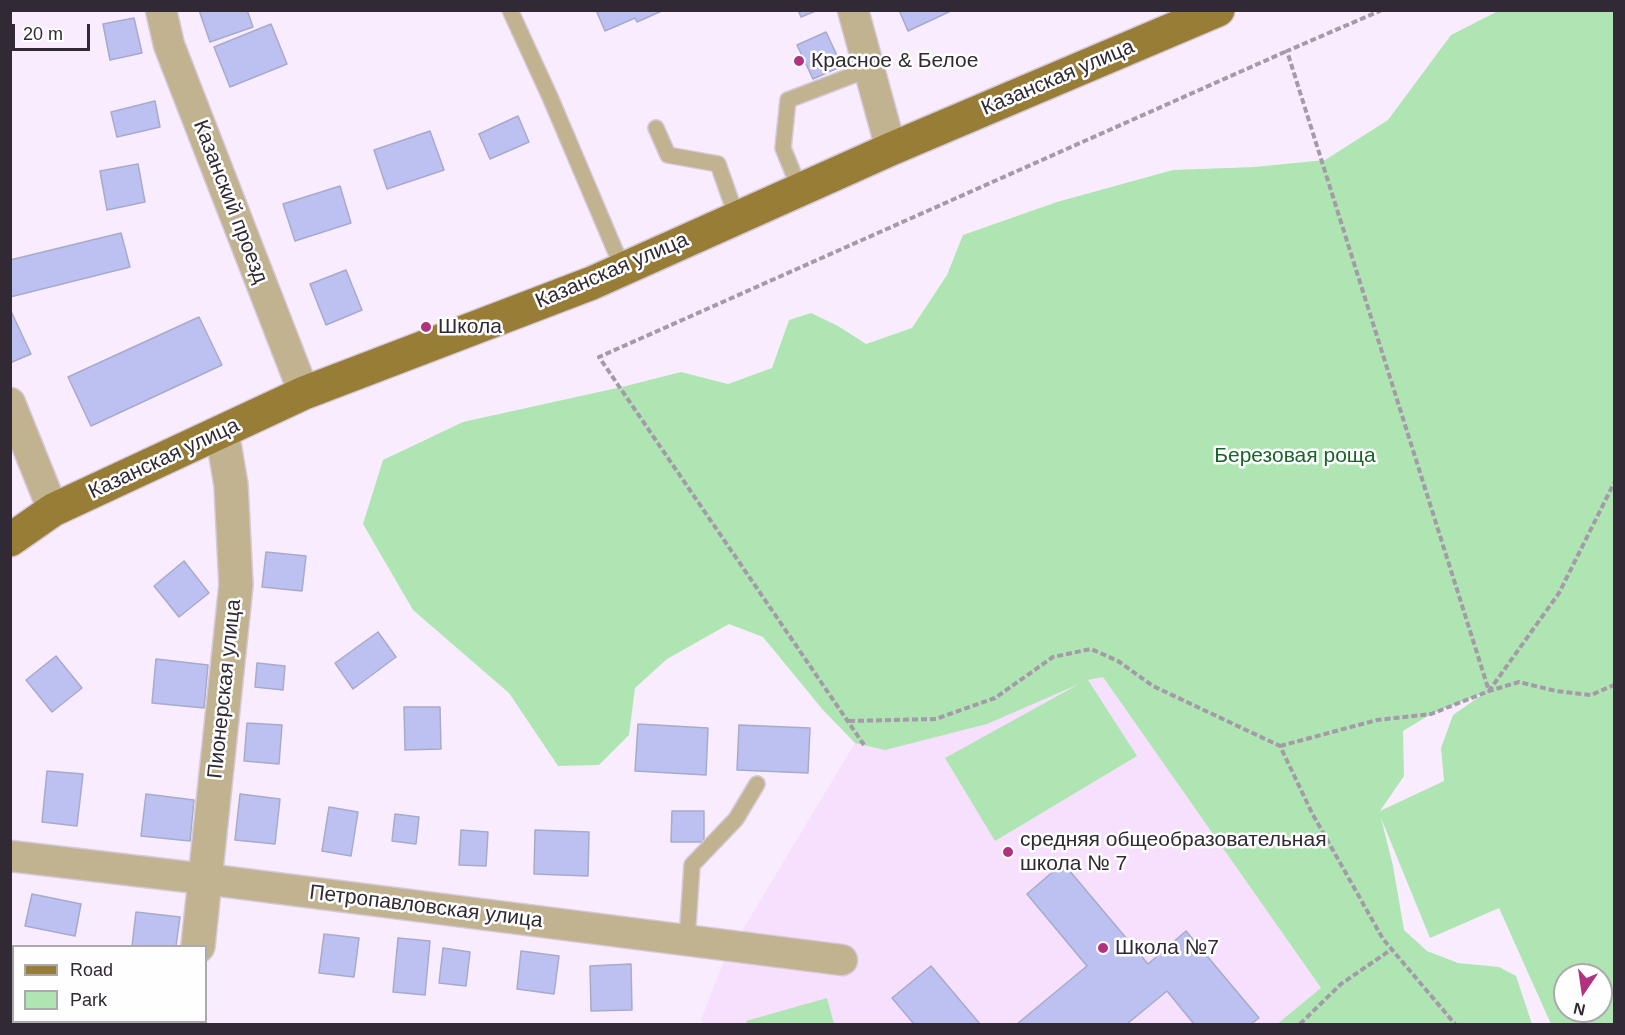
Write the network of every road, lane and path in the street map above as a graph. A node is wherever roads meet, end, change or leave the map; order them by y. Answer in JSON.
{"nodes":[{"id":1,"x":161,"y":10,"type":"edge"},
{"id":2,"x":510,"y":10,"type":"edge"},
{"id":3,"x":853,"y":10,"type":"edge"},
{"id":4,"x":1218,"y":10,"type":"edge"},
{"id":5,"x":1382,"y":10,"type":"edge"},
{"id":6,"x":1287,"y":51,"type":"junction"},
{"id":7,"x":869,"y":69,"type":"junction"},
{"id":8,"x":656,"y":128,"type":"dead end"},
{"id":9,"x":891,"y":149,"type":"junction"},
{"id":10,"x":800,"y":190,"type":"junction"},
{"id":11,"x":738,"y":218,"type":"junction"},
{"id":12,"x":623,"y":269,"type":"junction"},
{"id":13,"x":304,"y":393,"type":"junction"},
{"id":14,"x":10,"y":403,"type":"edge"},
{"id":15,"x":222,"y":432,"type":"junction"},
{"id":16,"x":1614,"y":483,"type":"edge"},
{"id":17,"x":53,"y":510,"type":"junction"},
{"id":18,"x":10,"y":540,"type":"edge"},
{"id":19,"x":1614,"y":685,"type":"edge"},
{"id":20,"x":1489,"y":691,"type":"junction"},
{"id":21,"x":848,"y":721,"type":"junction"},
{"id":22,"x":864,"y":745,"type":"dead end"},
{"id":23,"x":1280,"y":746,"type":"junction"},
{"id":24,"x":757,"y":784,"type":"dead end"},
{"id":25,"x":10,"y":856,"type":"edge"},
{"id":26,"x":205,"y":879,"type":"junction"},
{"id":27,"x":687,"y":940,"type":"junction"},
{"id":28,"x":198,"y":945,"type":"edge"},
{"id":29,"x":1392,"y":949,"type":"junction"},
{"id":30,"x":842,"y":960,"type":"dead end"},
{"id":31,"x":1300,"y":1024,"type":"edge"},
{"id":32,"x":1455,"y":1024,"type":"edge"}],
"edges":[{"from":1,"to":13,"type":"street","name":"Казанский проезд"},
{"from":2,"to":12,"type":"lane"},
{"from":3,"to":7,"type":"street"},
{"from":4,"to":9,"type":"main road","name":"Казанская улица"},
{"from":5,"to":6,"type":"path"},
{"from":6,"to":20,"type":"path"},
{"from":6,"to":21,"type":"path"},
{"from":7,"to":9,"type":"street"},
{"from":7,"to":10,"type":"lane"},
{"from":8,"to":11,"type":"lane"},
{"from":9,"to":10,"type":"main road","name":"Казанская улица"},
{"from":10,"to":11,"type":"main road","name":"Казанская улица"},
{"from":11,"to":12,"type":"main road","name":"Казанская улица"},
{"from":12,"to":13,"type":"main road","name":"Казанская улица"},
{"from":13,"to":15,"type":"main road","name":"Казанская улица"},
{"from":14,"to":17,"type":"street"},
{"from":15,"to":17,"type":"main road","name":"Казанская улица"},
{"from":15,"to":26,"type":"street","name":"Пионерская улица"},
{"from":16,"to":20,"type":"path"},
{"from":17,"to":18,"type":"main road","name":"Казанская улица"},
{"from":19,"to":20,"type":"path"},
{"from":20,"to":23,"type":"path"},
{"from":21,"to":22,"type":"path"},
{"from":21,"to":23,"type":"path"},
{"from":23,"to":29,"type":"path"},
{"from":24,"to":27,"type":"lane"},
{"from":25,"to":26,"type":"street","name":"Петропавловская улица"},
{"from":26,"to":27,"type":"street","name":"Петропавловская улица"},
{"from":26,"to":28,"type":"street","name":"Пионерская улица"},
{"from":27,"to":30,"type":"street","name":"Петропавловская улица"},
{"from":29,"to":31,"type":"path"},
{"from":29,"to":32,"type":"path"}]}
